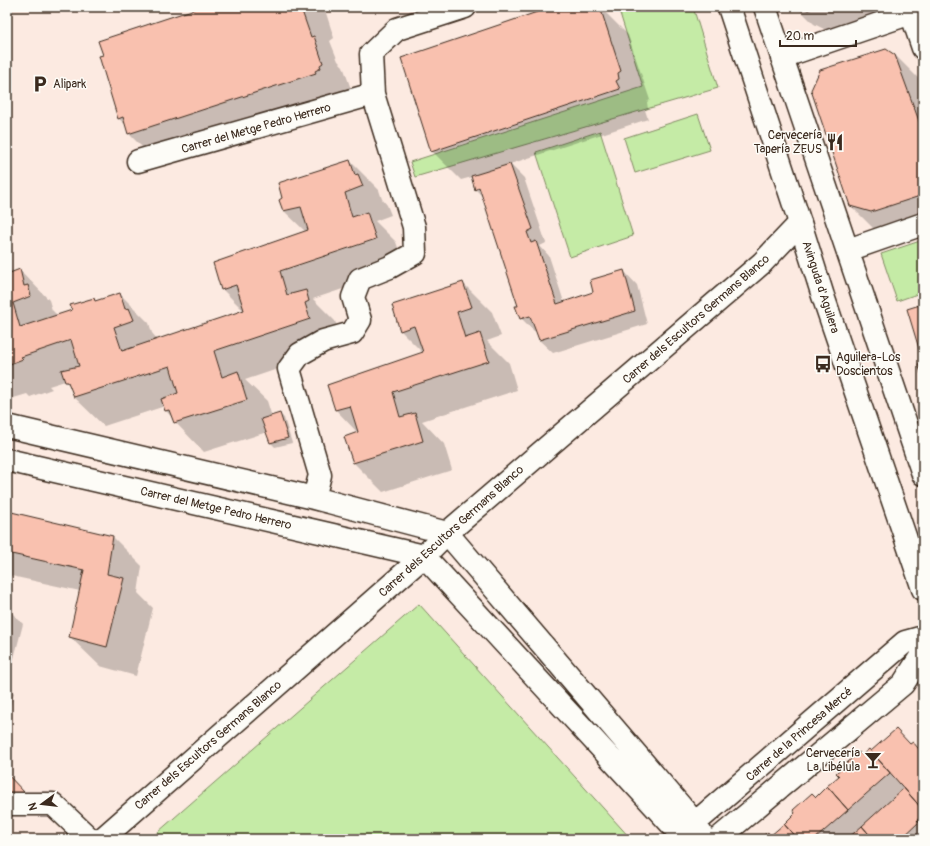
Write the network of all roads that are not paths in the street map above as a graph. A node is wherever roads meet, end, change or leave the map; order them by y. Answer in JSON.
{"nodes":[{"id":1,"x":465,"y":7,"type":"edge"},
{"id":2,"x":728,"y":7,"type":"edge"},
{"id":3,"x":765,"y":7,"type":"edge"},
{"id":4,"x":914,"y":9,"type":"edge"},
{"id":5,"x":923,"y":48,"type":"edge"},
{"id":6,"x":782,"y":57,"type":"junction"},
{"id":7,"x":373,"y":94,"type":"junction"},
{"id":8,"x":138,"y":161,"type":"dead end"},
{"id":9,"x":800,"y":224,"type":"junction"},
{"id":10,"x":923,"y":224,"type":"edge"},
{"id":11,"x":848,"y":250,"type":"junction"},
{"id":12,"x":7,"y":426,"type":"edge"},
{"id":13,"x":7,"y":460,"type":"edge"},
{"id":14,"x":923,"y":474,"type":"edge"},
{"id":15,"x":314,"y":498,"type":"junction"},
{"id":16,"x":447,"y":533,"type":"junction"},
{"id":17,"x":424,"y":556,"type":"junction"},
{"id":18,"x":923,"y":588,"type":"edge"},
{"id":19,"x":923,"y":637,"type":"edge"},
{"id":20,"x":923,"y":653,"type":"edge"},
{"id":21,"x":913,"y":682,"type":"edge"},
{"id":22,"x":7,"y":804,"type":"edge"},
{"id":23,"x":689,"y":835,"type":"edge"},
{"id":24,"x":90,"y":839,"type":"edge"},
{"id":25,"x":102,"y":839,"type":"edge"},
{"id":26,"x":718,"y":839,"type":"edge"}],
"edges":[{"from":1,"to":7,"type":"street"},
{"from":2,"to":9,"type":"street","name":"Avinguda d'Aguilera"},
{"from":3,"to":6,"type":"street"},
{"from":4,"to":5,"type":"street"},
{"from":4,"to":6,"type":"street"},
{"from":6,"to":11,"type":"street"},
{"from":7,"to":8,"type":"street","name":"Carrer del Metge Pedro Herrero"},
{"from":7,"to":15,"type":"street"},
{"from":9,"to":16,"type":"street","name":"Carrer dels Escultors Germans Blanco"},
{"from":9,"to":18,"type":"street","name":"Avinguda d'Aguilera"},
{"from":10,"to":11,"type":"street"},
{"from":11,"to":14,"type":"street"},
{"from":12,"to":15,"type":"street"},
{"from":13,"to":17,"type":"street","name":"Carrer del Metge Pedro Herrero"},
{"from":15,"to":16,"type":"street"},
{"from":16,"to":17,"type":"street","name":"Carrer dels Escultors Germans Blanco"},
{"from":16,"to":23,"type":"street"},
{"from":17,"to":23,"type":"street"},
{"from":17,"to":25,"type":"street","name":"Carrer dels Escultors Germans Blanco"},
{"from":19,"to":23,"type":"street","name":"Carrer de la Princesa Mercé"},
{"from":20,"to":21,"type":"street"},
{"from":21,"to":26,"type":"street"},
{"from":22,"to":24,"type":"street"}]}
